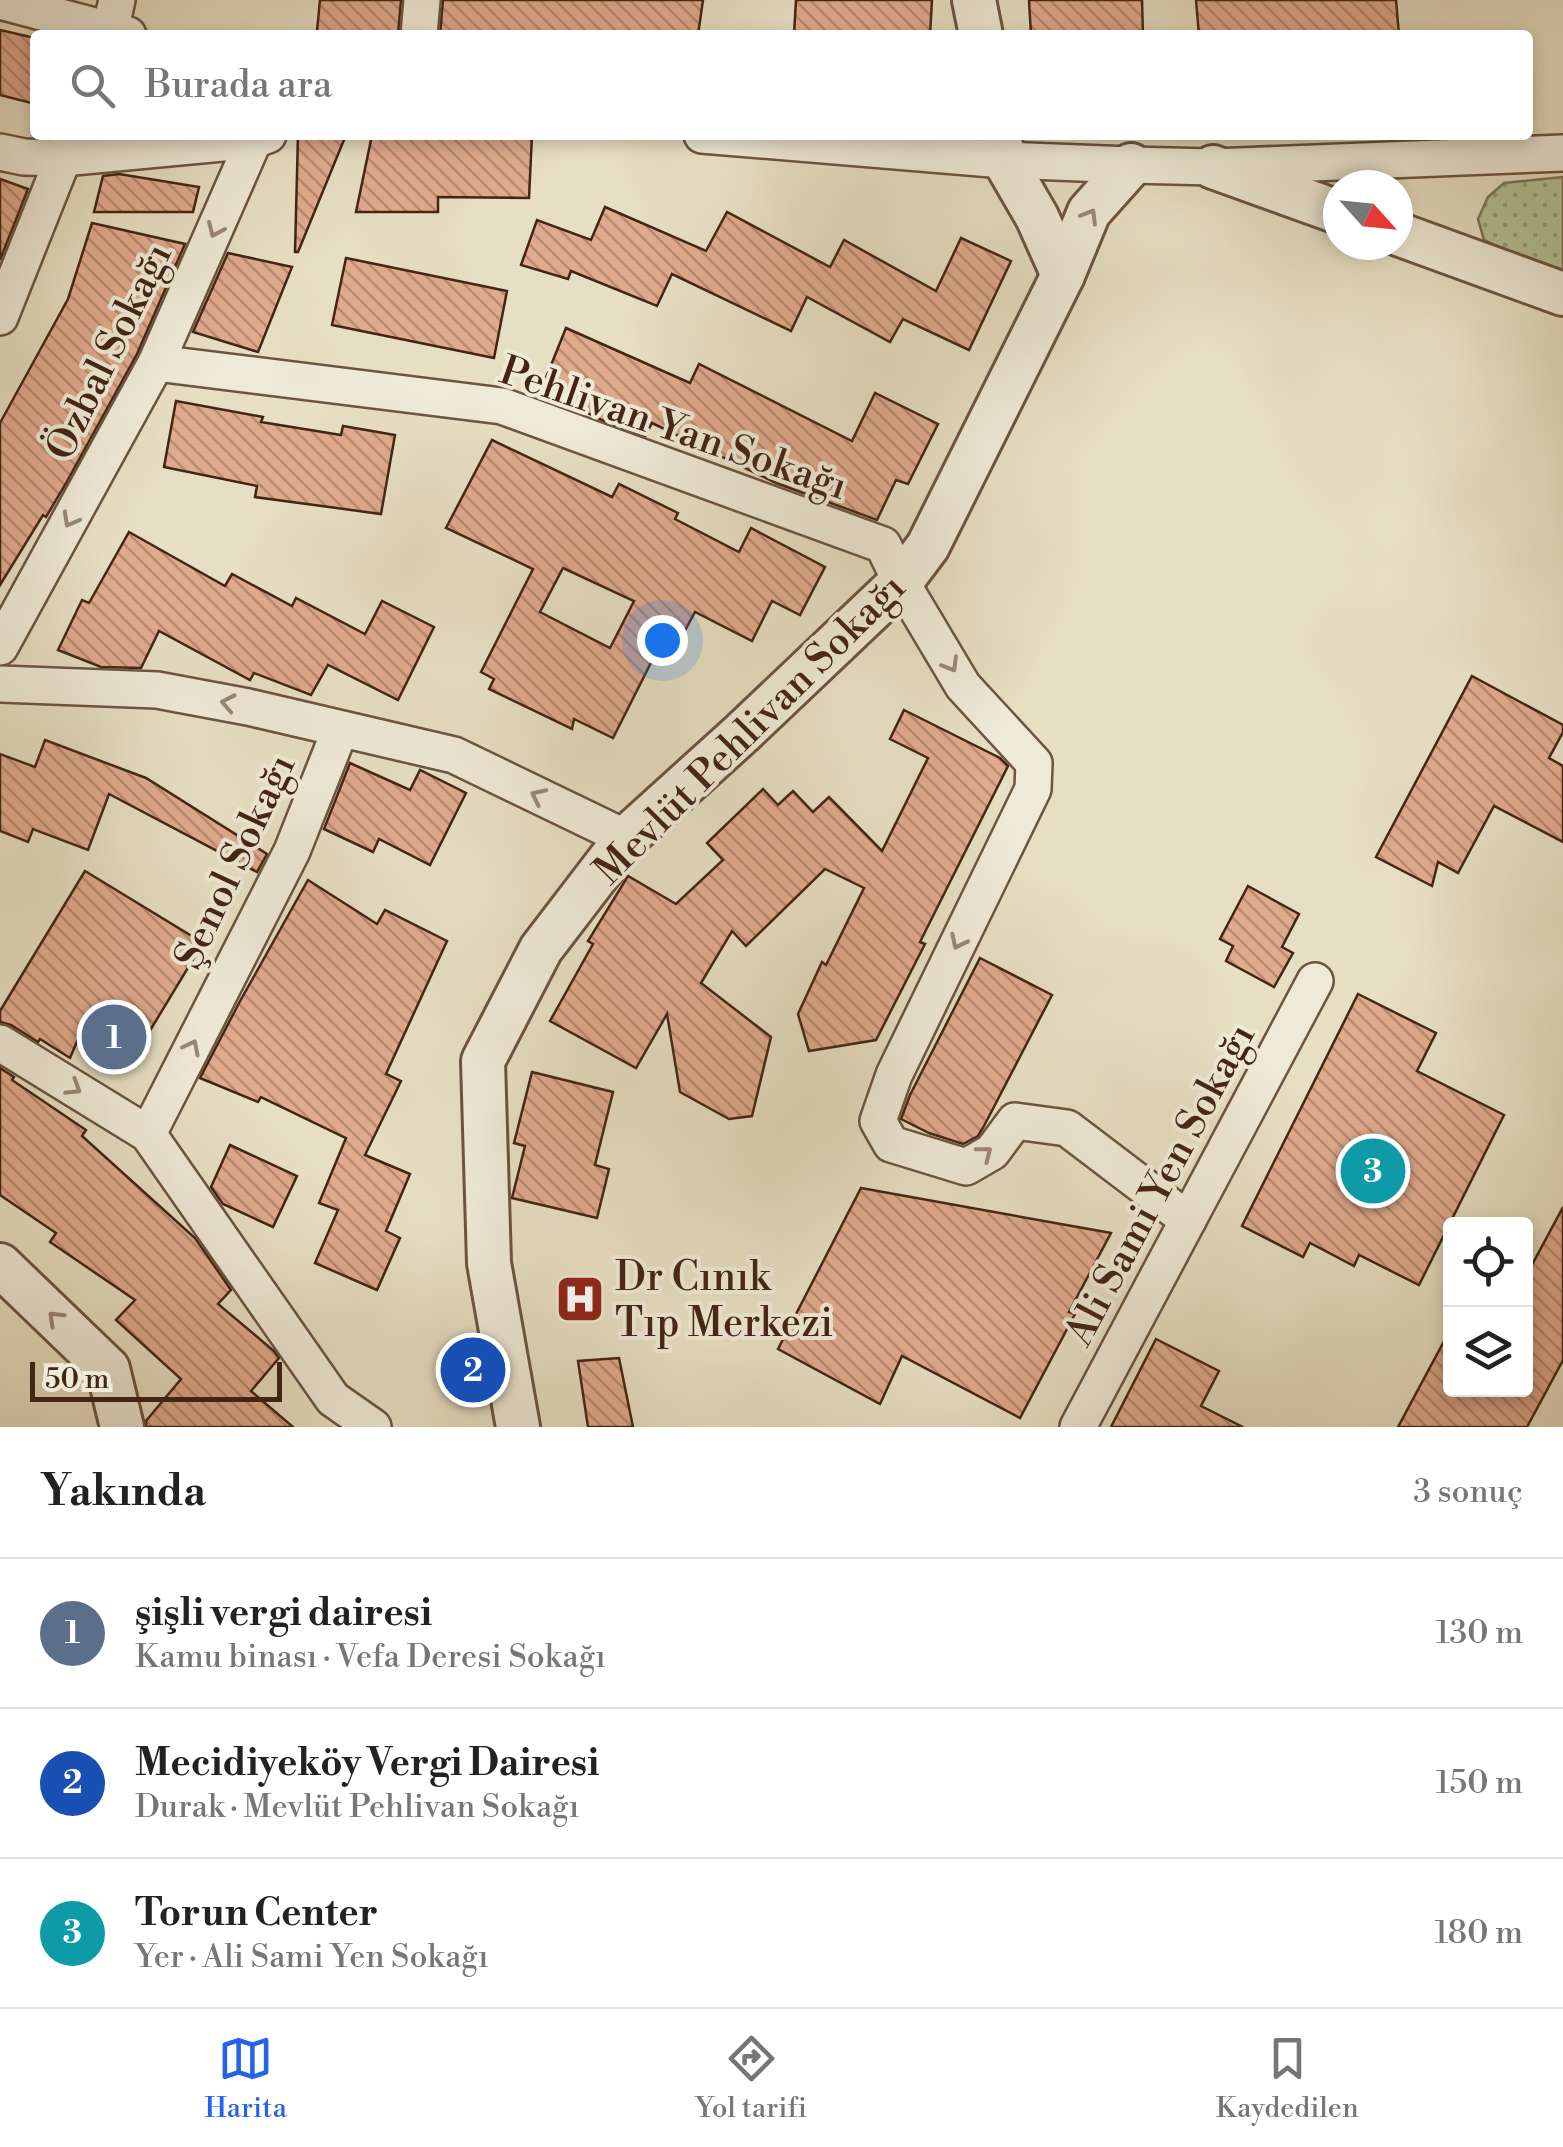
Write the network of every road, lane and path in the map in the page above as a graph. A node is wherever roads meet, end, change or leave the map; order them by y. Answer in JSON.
{"nodes":[{"id":1,"x":422,"y":0,"type":"edge"},
{"id":2,"x":974,"y":0,"type":"edge"},
{"id":3,"x":0,"y":2,"type":"edge"},
{"id":4,"x":116,"y":25,"type":"edge"},
{"id":5,"x":419,"y":30,"type":"edge"},
{"id":6,"x":980,"y":30,"type":"edge"},
{"id":7,"x":218,"y":140,"type":"edge"},
{"id":8,"x":260,"y":140,"type":"edge"},
{"id":9,"x":817,"y":140,"type":"edge"},
{"id":10,"x":68,"y":147,"type":"edge"},
{"id":11,"x":1002,"y":148,"type":"edge"},
{"id":12,"x":0,"y":152,"type":"edge"},
{"id":13,"x":1563,"y":153,"type":"edge"},
{"id":14,"x":1131,"y":165,"type":"junction"},
{"id":15,"x":1212,"y":166,"type":"junction"},
{"id":16,"x":1323,"y":207,"type":"edge"},
{"id":17,"x":1413,"y":239,"type":"edge"},
{"id":18,"x":1064,"y":275,"type":"junction"},
{"id":19,"x":1563,"y":294,"type":"edge"},
{"id":20,"x":0,"y":317,"type":"edge"},
{"id":21,"x":156,"y":362,"type":"junction"},
{"id":22,"x":901,"y":582,"type":"junction"},
{"id":23,"x":0,"y":647,"type":"edge"},
{"id":24,"x":0,"y":684,"type":"edge"},
{"id":25,"x":340,"y":730,"type":"junction"},
{"id":26,"x":626,"y":838,"type":"junction"},
{"id":27,"x":1315,"y":982,"type":"dead end"},
{"id":28,"x":0,"y":1043,"type":"edge"},
{"id":29,"x":148,"y":1134,"type":"junction"},
{"id":30,"x":1188,"y":1220,"type":"junction"},
{"id":31,"x":0,"y":1265,"type":"edge"},
{"id":32,"x":122,"y":1427,"type":"edge"},
{"id":33,"x":373,"y":1427,"type":"edge"},
{"id":34,"x":518,"y":1427,"type":"edge"},
{"id":35,"x":1078,"y":1427,"type":"edge"}],
"edges":[{"from":1,"to":5,"type":"street"},
{"from":2,"to":6,"type":"street"},
{"from":3,"to":4,"type":"street"},
{"from":7,"to":10,"type":"street"},
{"from":8,"to":21,"type":"street","name":"Özbal Sokağı","one_way":true},
{"from":9,"to":11,"type":"street"},
{"from":10,"to":12,"type":"street"},
{"from":10,"to":20,"type":"street"},
{"from":11,"to":14,"type":"street"},
{"from":11,"to":18,"type":"street"},
{"from":13,"to":15,"type":"street"},
{"from":14,"to":15,"type":"street"},
{"from":18,"to":14,"type":"street","name":"Mevlüt Pehlivan Sokağı","one_way":true},
{"from":15,"to":16,"type":"street"},
{"from":17,"to":19,"type":"street"},
{"from":18,"to":22,"type":"street","name":"Mevlüt Pehlivan Sokağı"},
{"from":21,"to":22,"type":"street","name":"Pehlivan Yan Sokağı"},
{"from":21,"to":23,"type":"street","name":"Özbal Sokağı","one_way":true},
{"from":22,"to":26,"type":"street","name":"Mevlüt Pehlivan Sokağı"},
{"from":22,"to":30,"type":"street","name":"Pehlivan Yan Sokağı","one_way":true},
{"from":25,"to":24,"type":"street","one_way":true},
{"from":26,"to":25,"type":"street","one_way":true},
{"from":29,"to":25,"type":"street","name":"Şenol Sokağı","one_way":true},
{"from":26,"to":34,"type":"street","name":"Mevlüt Pehlivan Sokağı"},
{"from":27,"to":30,"type":"street","name":"Ali Sami Yen Sokağı"},
{"from":28,"to":29,"type":"street","one_way":true},
{"from":29,"to":33,"type":"street"},
{"from":30,"to":35,"type":"street","name":"Ali Sami Yen Sokağı"},
{"from":32,"to":31,"type":"street","one_way":true}]}
